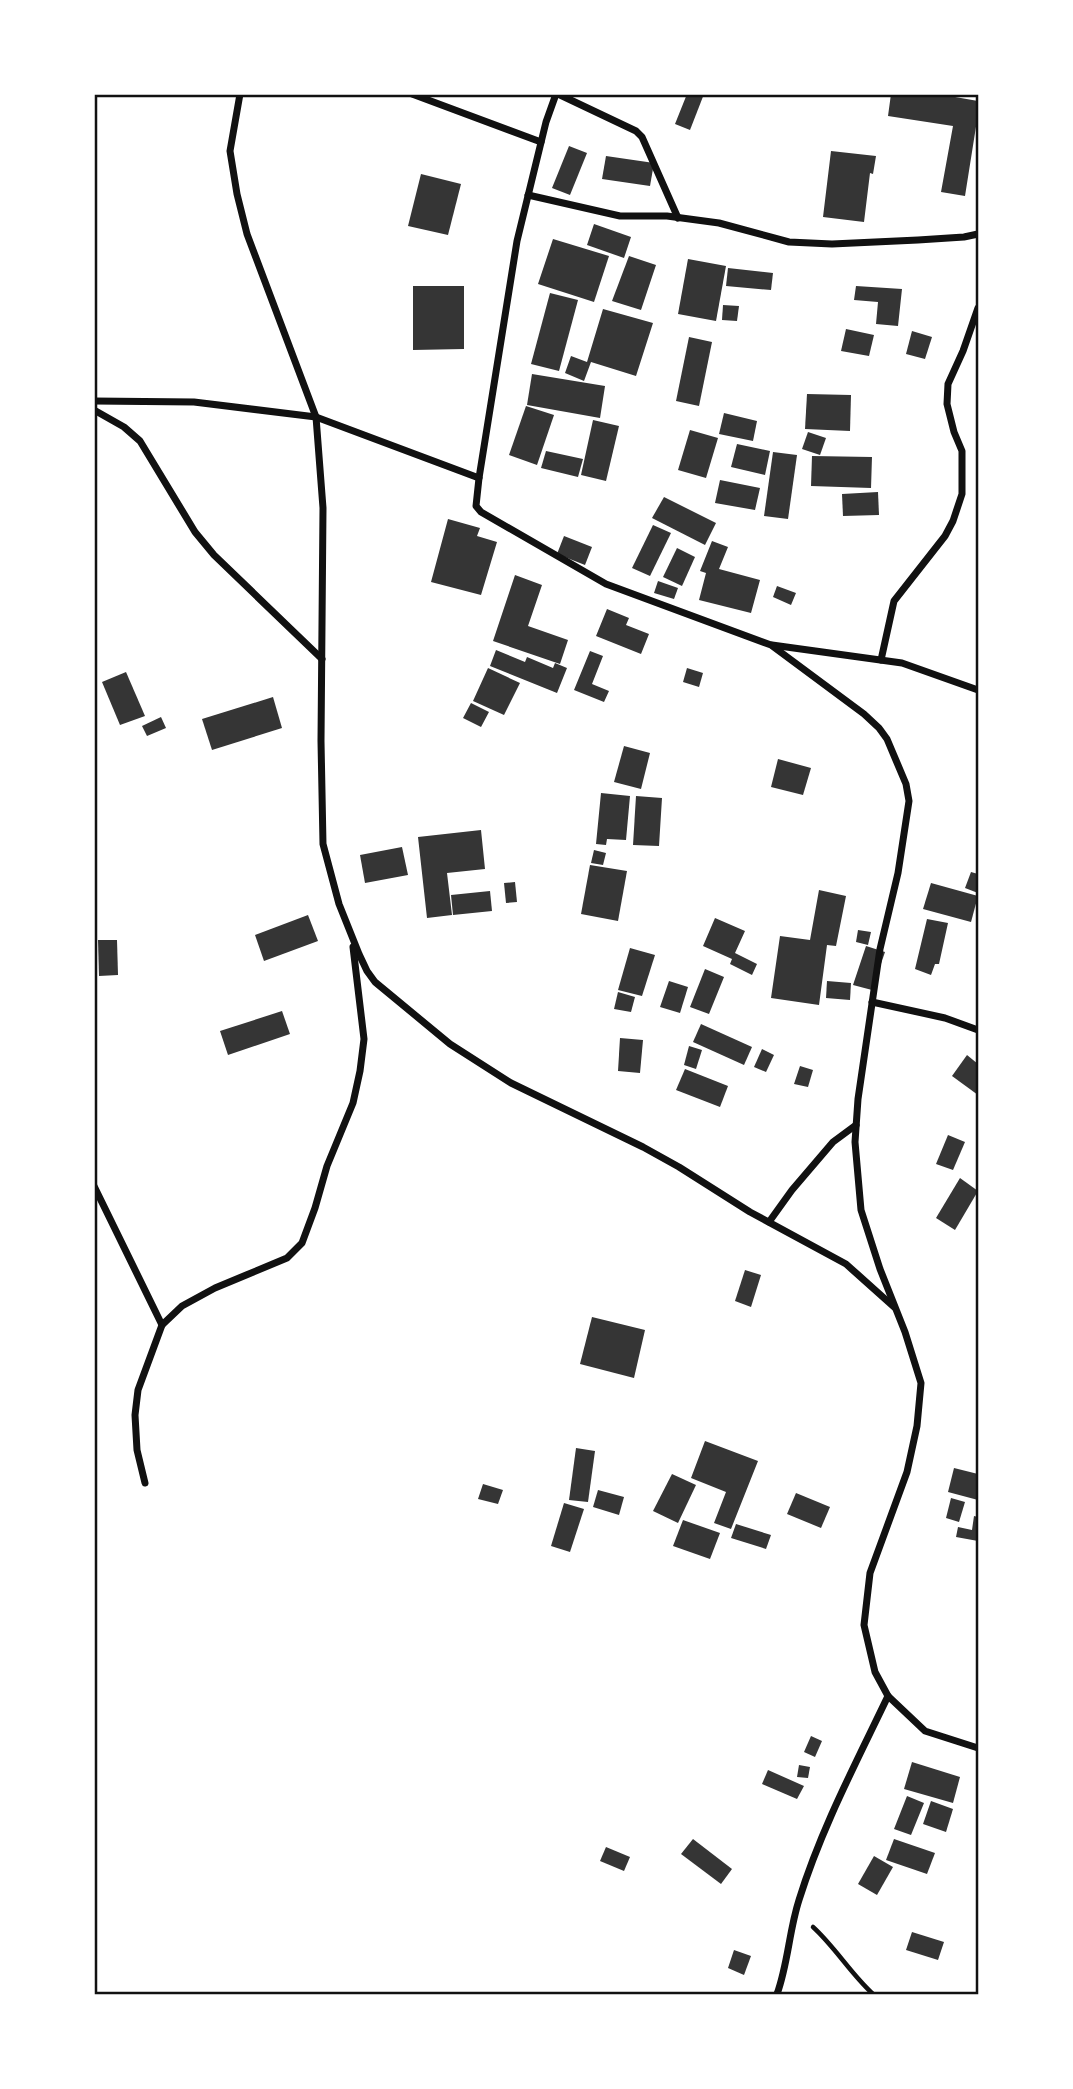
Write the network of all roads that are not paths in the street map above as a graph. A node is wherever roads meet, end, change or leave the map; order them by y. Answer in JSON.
{"nodes":[{"id":1,"x":240,"y":94,"type":"edge"},
{"id":2,"x":412,"y":94,"type":"edge"},
{"id":3,"x":557,"y":94,"type":"edge"},
{"id":4,"x":541,"y":142,"type":"junction"},
{"id":5,"x":528,"y":195,"type":"junction"},
{"id":6,"x":678,"y":218,"type":"junction"},
{"id":7,"x":978,"y":234,"type":"edge"},
{"id":8,"x":978,"y":308,"type":"edge"},
{"id":9,"x":94,"y":401,"type":"edge"},
{"id":10,"x":94,"y":410,"type":"edge"},
{"id":11,"x":317,"y":417,"type":"junction"},
{"id":12,"x":479,"y":478,"type":"junction"},
{"id":13,"x":771,"y":645,"type":"junction"},
{"id":14,"x":322,"y":659,"type":"junction"},
{"id":15,"x":881,"y":660,"type":"junction"},
{"id":16,"x":978,"y":690,"type":"edge"},
{"id":17,"x":352,"y":936,"type":"junction"},
{"id":18,"x":872,"y":1002,"type":"junction"},
{"id":19,"x":978,"y":1030,"type":"edge"},
{"id":20,"x":856,"y":1125,"type":"junction"},
{"id":21,"x":94,"y":1186,"type":"edge"},
{"id":22,"x":769,"y":1222,"type":"junction"},
{"id":23,"x":895,"y":1308,"type":"junction"},
{"id":24,"x":162,"y":1325,"type":"junction"},
{"id":25,"x":145,"y":1483,"type":"dead end"},
{"id":26,"x":888,"y":1696,"type":"junction"},
{"id":27,"x":978,"y":1748,"type":"edge"},
{"id":28,"x":777,"y":1994,"type":"edge"}],
"edges":[{"from":1,"to":11,"type":"street"},
{"from":2,"to":4,"type":"street"},
{"from":3,"to":4,"type":"street"},
{"from":3,"to":6,"type":"street"},
{"from":4,"to":5,"type":"street"},
{"from":5,"to":6,"type":"street"},
{"from":5,"to":12,"type":"street"},
{"from":6,"to":7,"type":"street"},
{"from":8,"to":15,"type":"street"},
{"from":9,"to":11,"type":"street"},
{"from":10,"to":14,"type":"street"},
{"from":11,"to":12,"type":"street"},
{"from":11,"to":14,"type":"street"},
{"from":12,"to":13,"type":"street"},
{"from":13,"to":15,"type":"street"},
{"from":13,"to":18,"type":"street"},
{"from":14,"to":17,"type":"street"},
{"from":15,"to":16,"type":"street"},
{"from":17,"to":22,"type":"street"},
{"from":17,"to":24,"type":"street"},
{"from":18,"to":19,"type":"street"},
{"from":18,"to":20,"type":"street"},
{"from":20,"to":22,"type":"street"},
{"from":20,"to":23,"type":"street"},
{"from":21,"to":24,"type":"street"},
{"from":22,"to":23,"type":"street"},
{"from":23,"to":26,"type":"street"},
{"from":24,"to":25,"type":"street"},
{"from":26,"to":27,"type":"street"},
{"from":26,"to":28,"type":"street"}]}
